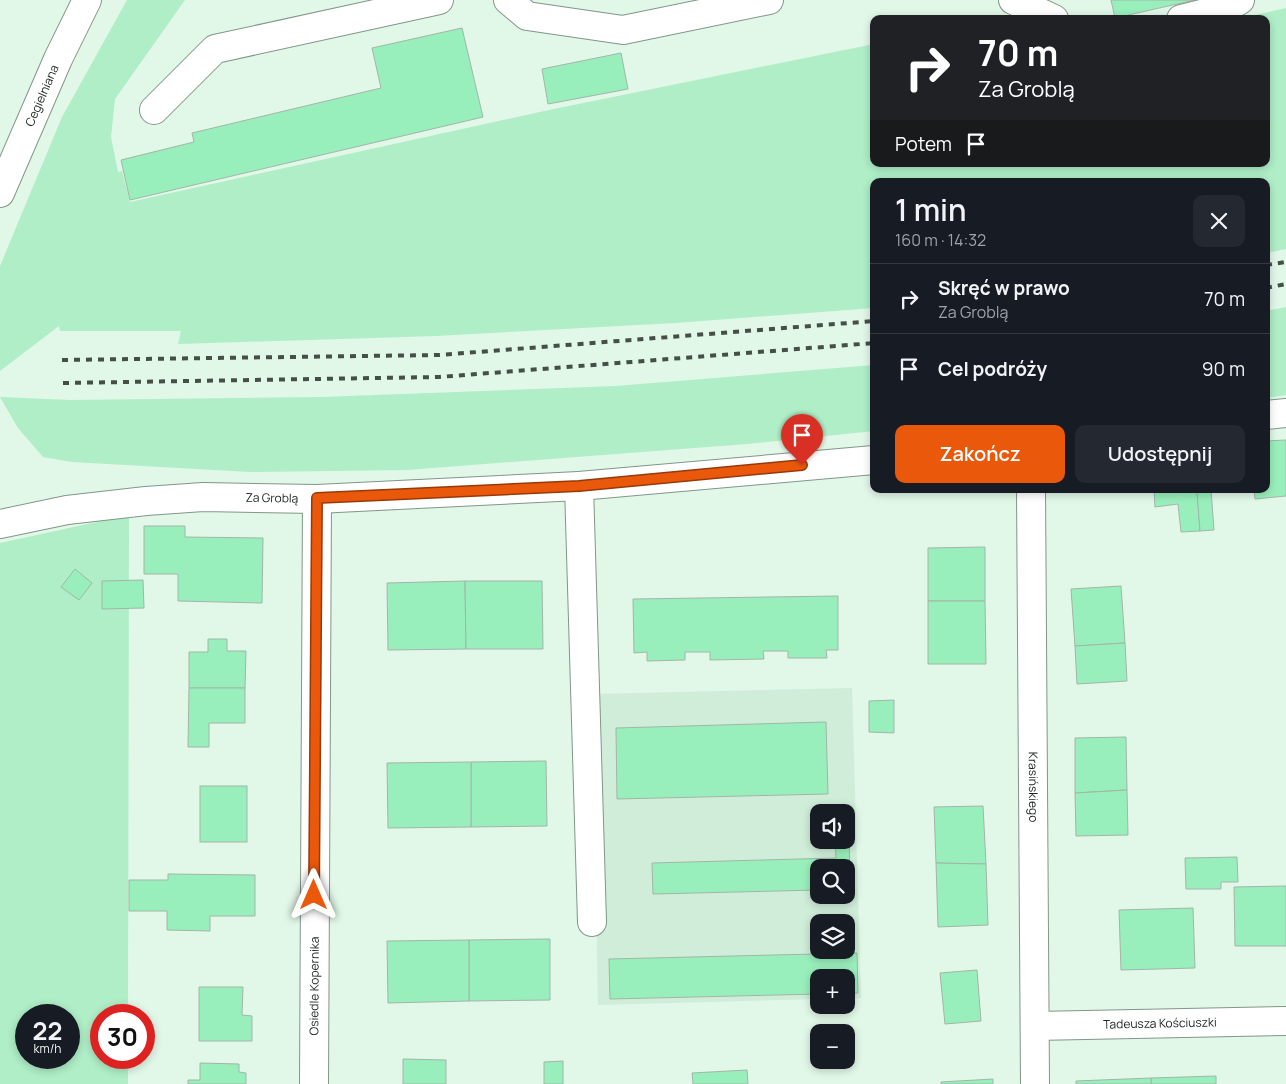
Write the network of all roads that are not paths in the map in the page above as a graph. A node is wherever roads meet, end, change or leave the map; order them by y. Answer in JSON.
{"nodes":[{"id":1,"x":87,"y":0,"type":"edge"},
{"id":2,"x":439,"y":0,"type":"edge"},
{"id":3,"x":508,"y":0,"type":"edge"},
{"id":4,"x":769,"y":0,"type":"edge"},
{"id":5,"x":1013,"y":0,"type":"edge"},
{"id":6,"x":1240,"y":0,"type":"edge"},
{"id":7,"x":1045,"y":15,"type":"edge"},
{"id":8,"x":1197,"y":15,"type":"edge"},
{"id":9,"x":154,"y":110,"type":"dead end"},
{"id":10,"x":0,"y":193,"type":"edge"},
{"id":11,"x":1286,"y":413,"type":"edge"},
{"id":12,"x":1270,"y":415,"type":"edge"},
{"id":13,"x":870,"y":460,"type":"edge"},
{"id":14,"x":579,"y":486,"type":"junction"},
{"id":15,"x":1031,"y":493,"type":"edge"},
{"id":16,"x":317,"y":498,"type":"junction"},
{"id":17,"x":0,"y":524,"type":"edge"},
{"id":18,"x":592,"y":922,"type":"dead end"},
{"id":19,"x":1286,"y":1021,"type":"edge"},
{"id":20,"x":1035,"y":1026,"type":"junction"},
{"id":21,"x":314,"y":1084,"type":"edge"},
{"id":22,"x":1035,"y":1084,"type":"edge"}],
"edges":[{"from":1,"to":10,"type":"street","name":"Cegielniana"},
{"from":2,"to":9,"type":"street"},
{"from":3,"to":4,"type":"street"},
{"from":5,"to":7,"type":"street"},
{"from":6,"to":8,"type":"street"},
{"from":11,"to":12,"type":"street"},
{"from":13,"to":14,"type":"street","name":"Za Groblą"},
{"from":14,"to":16,"type":"street","name":"Za Groblą"},
{"from":14,"to":18,"type":"street"},
{"from":15,"to":20,"type":"street","name":"Krasińskiego"},
{"from":16,"to":17,"type":"street","name":"Za Groblą"},
{"from":16,"to":21,"type":"street","name":"Osiedle Kopernika"},
{"from":19,"to":20,"type":"street","name":"Tadeusza Kościuszki"},
{"from":20,"to":22,"type":"street","name":"Krasińskiego"}]}
